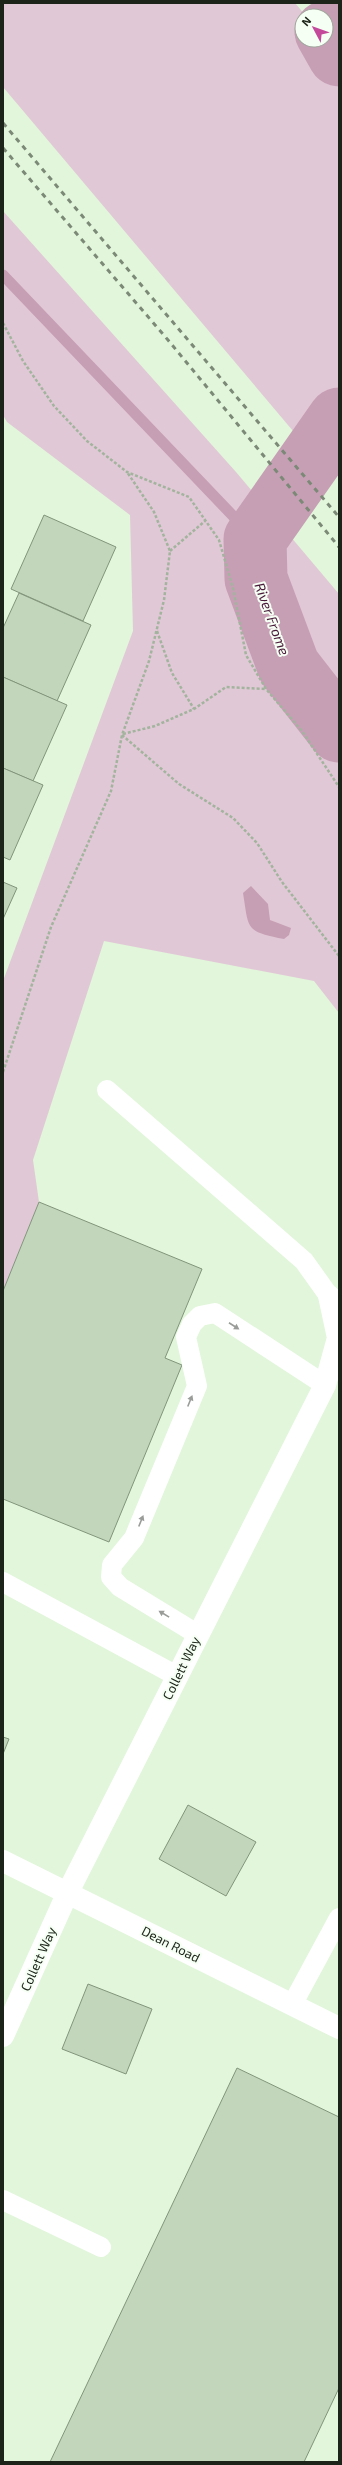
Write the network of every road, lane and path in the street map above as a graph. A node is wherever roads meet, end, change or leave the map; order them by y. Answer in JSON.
{"nodes":[{"id":1,"x":3,"y":323,"type":"edge"},
{"id":2,"x":126,"y":472,"type":"junction"},
{"id":3,"x":205,"y":521,"type":"junction"},
{"id":4,"x":170,"y":551,"type":"junction"},
{"id":5,"x":157,"y":630,"type":"junction"},
{"id":6,"x":266,"y":689,"type":"junction"},
{"id":7,"x":194,"y":709,"type":"junction"},
{"id":8,"x":122,"y":734,"type":"junction"},
{"id":9,"x":339,"y":787,"type":"edge"},
{"id":10,"x":339,"y":956,"type":"edge"},
{"id":11,"x":3,"y":1072,"type":"edge"},
{"id":12,"x":107,"y":1090,"type":"dead end"},
{"id":13,"x":329,"y":1296,"type":"joint"},
{"id":14,"x":325,"y":1385,"type":"junction"},
{"id":15,"x":3,"y":1582,"type":"edge"},
{"id":16,"x":197,"y":1634,"type":"junction"},
{"id":17,"x":177,"y":1676,"type":"junction"},
{"id":18,"x":3,"y":1861,"type":"edge"},
{"id":19,"x":68,"y":1892,"type":"junction"},
{"id":20,"x":339,"y":1918,"type":"edge"},
{"id":21,"x":292,"y":2005,"type":"junction"},
{"id":22,"x":339,"y":2028,"type":"edge"},
{"id":23,"x":3,"y":2036,"type":"edge"},
{"id":24,"x":3,"y":2200,"type":"edge"},
{"id":25,"x":101,"y":2248,"type":"dead end"}],
"edges":[{"from":1,"to":2,"type":"path"},
{"from":2,"to":3,"type":"path"},
{"from":2,"to":4,"type":"path"},
{"from":3,"to":4,"type":"path"},
{"from":3,"to":6,"type":"path"},
{"from":4,"to":5,"type":"path"},
{"from":5,"to":7,"type":"path"},
{"from":5,"to":8,"type":"path"},
{"from":6,"to":7,"type":"path"},
{"from":6,"to":9,"type":"path"},
{"from":7,"to":8,"type":"path"},
{"from":8,"to":10,"type":"path"},
{"from":8,"to":11,"type":"path"},
{"from":12,"to":13,"type":"lane"},
{"from":13,"to":14,"type":"street","name":"Collett Way"},
{"from":14,"to":16,"type":"street","name":"Collett Way"},
{"from":16,"to":14,"type":"lane","one_way":true},
{"from":15,"to":17,"type":"lane"},
{"from":16,"to":17,"type":"street","name":"Collett Way"},
{"from":17,"to":19,"type":"street","name":"Collett Way"},
{"from":18,"to":19,"type":"street","name":"Dean Road"},
{"from":19,"to":21,"type":"street","name":"Dean Road"},
{"from":19,"to":23,"type":"street","name":"Collett Way"},
{"from":20,"to":21,"type":"lane"},
{"from":21,"to":22,"type":"street","name":"Dean Road"},
{"from":24,"to":25,"type":"lane"}]}
